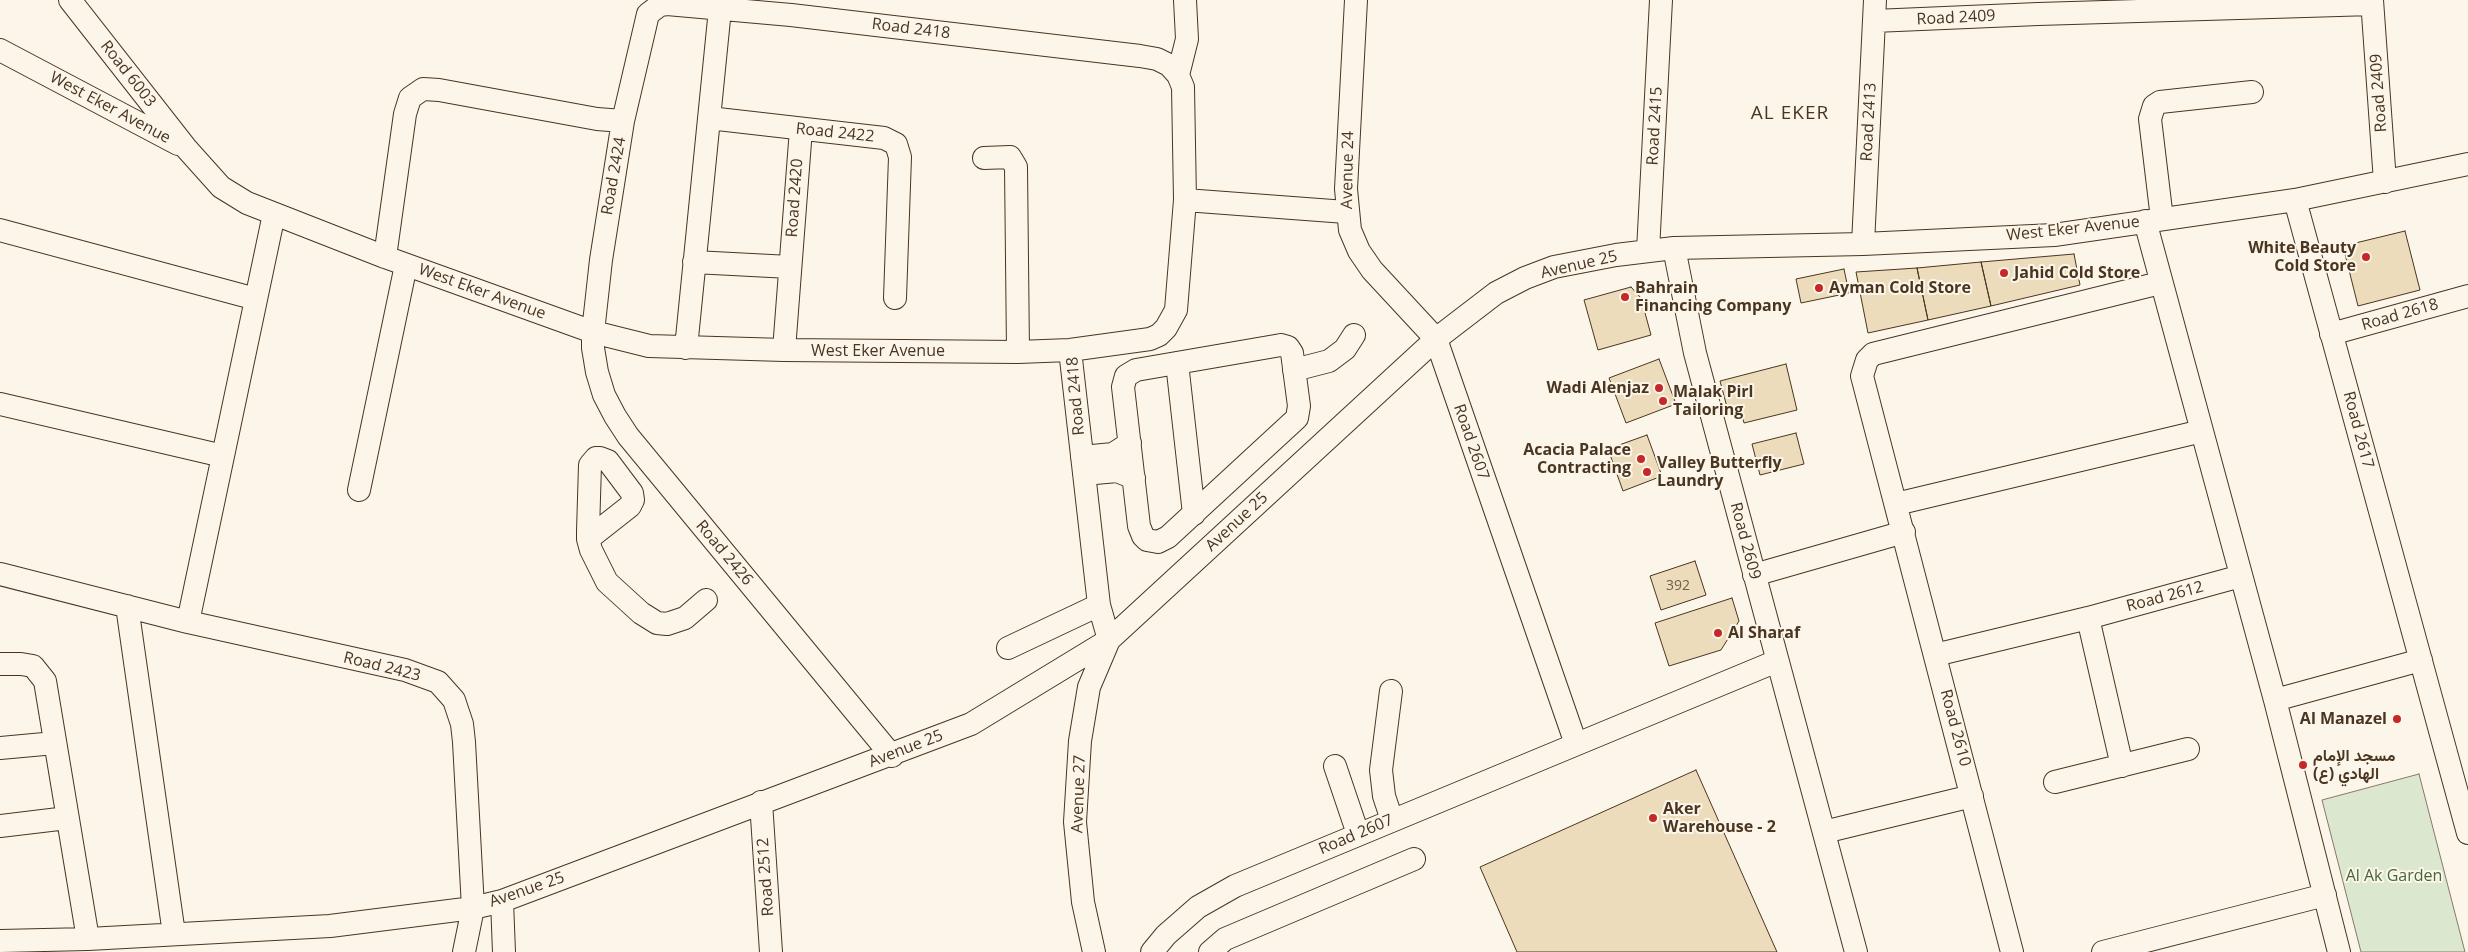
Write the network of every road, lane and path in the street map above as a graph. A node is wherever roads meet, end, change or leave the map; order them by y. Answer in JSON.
{"nodes":[{"id":1,"x":70,"y":0,"type":"edge"},
{"id":2,"x":1185,"y":0,"type":"edge"},
{"id":3,"x":1356,"y":0,"type":"edge"},
{"id":4,"x":1661,"y":0,"type":"edge"},
{"id":5,"x":2372,"y":2,"type":"edge"},
{"id":6,"x":2038,"y":7,"type":"edge"},
{"id":7,"x":792,"y":8,"type":"edge"},
{"id":8,"x":720,"y":9,"type":"junction"},
{"id":9,"x":1875,"y":11,"type":"edge"},
{"id":10,"x":645,"y":21,"type":"joint"},
{"id":11,"x":0,"y":50,"type":"edge"},
{"id":12,"x":1178,"y":75,"type":"junction"},
{"id":13,"x":2252,"y":92,"type":"dead end"},
{"id":14,"x":709,"y":118,"type":"junction"},
{"id":15,"x":624,"y":121,"type":"junction"},
{"id":16,"x":801,"y":129,"type":"junction"},
{"id":17,"x":186,"y":148,"type":"junction"},
{"id":18,"x":984,"y":158,"type":"dead end"},
{"id":19,"x":2468,"y":164,"type":"edge"},
{"id":20,"x":2385,"y":182,"type":"junction"},
{"id":21,"x":1185,"y":200,"type":"junction"},
{"id":22,"x":2295,"y":200,"type":"junction"},
{"id":23,"x":1346,"y":212,"type":"junction"},
{"id":24,"x":274,"y":214,"type":"junction"},
{"id":25,"x":2154,"y":220,"type":"junction"},
{"id":26,"x":0,"y":230,"type":"edge"},
{"id":27,"x":1864,"y":244,"type":"junction"},
{"id":28,"x":1674,"y":248,"type":"junction"},
{"id":29,"x":1648,"y":251,"type":"junction"},
{"id":30,"x":385,"y":257,"type":"junction"},
{"id":31,"x":694,"y":262,"type":"junction"},
{"id":32,"x":406,"y":264,"type":"junction"},
{"id":33,"x":790,"y":267,"type":"junction"},
{"id":34,"x":2160,"y":283,"type":"junction"},
{"id":35,"x":2468,"y":296,"type":"edge"},
{"id":36,"x":895,"y":298,"type":"dead end"},
{"id":37,"x":256,"y":299,"type":"junction"},
{"id":38,"x":593,"y":332,"type":"junction"},
{"id":39,"x":2331,"y":334,"type":"junction"},
{"id":40,"x":1354,"y":335,"type":"dead end"},
{"id":41,"x":1436,"y":339,"type":"junction"},
{"id":42,"x":686,"y":348,"type":"junction"},
{"id":43,"x":784,"y":350,"type":"junction"},
{"id":44,"x":1070,"y":350,"type":"junction"},
{"id":45,"x":1018,"y":352,"type":"junction"},
{"id":46,"x":1178,"y":363,"type":"junction"},
{"id":47,"x":1294,"y":370,"type":"junction"},
{"id":48,"x":0,"y":404,"type":"edge"},
{"id":49,"x":2202,"y":431,"type":"junction"},
{"id":50,"x":1130,"y":443,"type":"junction"},
{"id":51,"x":223,"y":456,"type":"junction"},
{"id":52,"x":652,"y":465,"type":"junction"},
{"id":53,"x":1083,"y":466,"type":"junction"},
{"id":54,"x":1134,"y":478,"type":"junction"},
{"id":55,"x":627,"y":486,"type":"junction"},
{"id":56,"x":359,"y":490,"type":"dead end"},
{"id":57,"x":1896,"y":504,"type":"junction"},
{"id":58,"x":1194,"y":514,"type":"junction"},
{"id":59,"x":1904,"y":532,"type":"junction"},
{"id":60,"x":588,"y":539,"type":"junction"},
{"id":61,"x":0,"y":574,"type":"edge"},
{"id":62,"x":1754,"y":575,"type":"junction"},
{"id":63,"x":2241,"y":576,"type":"junction"},
{"id":64,"x":706,"y":600,"type":"dead end"},
{"id":65,"x":1098,"y":605,"type":"junction"},
{"id":66,"x":127,"y":606,"type":"junction"},
{"id":67,"x":2088,"y":618,"type":"junction"},
{"id":68,"x":188,"y":622,"type":"junction"},
{"id":69,"x":1109,"y":640,"type":"junction"},
{"id":70,"x":1008,"y":648,"type":"dead end"},
{"id":71,"x":1936,"y":655,"type":"junction"},
{"id":72,"x":2421,"y":660,"type":"junction"},
{"id":73,"x":1777,"y":661,"type":"junction"},
{"id":74,"x":0,"y":664,"type":"edge"},
{"id":75,"x":1391,"y":691,"type":"dead end"},
{"id":76,"x":2274,"y":700,"type":"junction"},
{"id":77,"x":55,"y":742,"type":"junction"},
{"id":78,"x":1576,"y":744,"type":"junction"},
{"id":79,"x":0,"y":748,"type":"edge"},
{"id":80,"x":2188,"y":749,"type":"dead end"},
{"id":81,"x":892,"y":756,"type":"junction"},
{"id":82,"x":1335,"y":766,"type":"dead end"},
{"id":83,"x":2122,"y":766,"type":"junction"},
{"id":84,"x":2056,"y":782,"type":"dead end"},
{"id":85,"x":2462,"y":787,"type":"edge"},
{"id":86,"x":1972,"y":796,"type":"junction"},
{"id":87,"x":761,"y":802,"type":"junction"},
{"id":88,"x":67,"y":818,"type":"junction"},
{"id":89,"x":1392,"y":820,"type":"junction"},
{"id":90,"x":0,"y":826,"type":"edge"},
{"id":91,"x":1824,"y":832,"type":"junction"},
{"id":92,"x":2468,"y":833,"type":"edge"},
{"id":93,"x":1358,"y":834,"type":"junction"},
{"id":94,"x":1414,"y":860,"type":"dead end"},
{"id":95,"x":2325,"y":895,"type":"junction"},
{"id":96,"x":502,"y":901,"type":"junction"},
{"id":97,"x":473,"y":908,"type":"junction"},
{"id":98,"x":174,"y":934,"type":"junction"},
{"id":99,"x":88,"y":939,"type":"junction"},
{"id":100,"x":0,"y":940,"type":"edge"},
{"id":101,"x":464,"y":952,"type":"edge"},
{"id":102,"x":504,"y":952,"type":"edge"},
{"id":103,"x":771,"y":952,"type":"edge"},
{"id":104,"x":1094,"y":952,"type":"edge"},
{"id":105,"x":1152,"y":952,"type":"edge"},
{"id":106,"x":1210,"y":952,"type":"edge"},
{"id":107,"x":1856,"y":952,"type":"edge"},
{"id":108,"x":2012,"y":952,"type":"edge"},
{"id":109,"x":2103,"y":952,"type":"edge"},
{"id":110,"x":2339,"y":952,"type":"edge"}],
"edges":[{"from":1,"to":17,"type":"street","name":"Road 6003"},
{"from":2,"to":12,"type":"street","name":"Road 2418"},
{"from":3,"to":23,"type":"street","name":"Avenue 24"},
{"from":4,"to":29,"type":"street","name":"Road 2415"},
{"from":5,"to":6,"type":"street","name":"Road 2409"},
{"from":5,"to":20,"type":"street","name":"Road 2409"},
{"from":6,"to":9,"type":"street","name":"Road 2409"},
{"from":7,"to":8,"type":"street","name":"Road 2418"},
{"from":7,"to":12,"type":"street","name":"Road 2418"},
{"from":8,"to":10,"type":"street","name":"Road 2418"},
{"from":8,"to":14,"type":"street"},
{"from":9,"to":27,"type":"street","name":"Road 2413"},
{"from":10,"to":15,"type":"street","name":"Road 2424"},
{"from":11,"to":17,"type":"street","name":"West Eker Avenue"},
{"from":12,"to":21,"type":"street","name":"Road 2418"},
{"from":13,"to":25,"type":"street"},
{"from":14,"to":16,"type":"street","name":"Road 2422"},
{"from":14,"to":31,"type":"street"},
{"from":15,"to":30,"type":"street"},
{"from":15,"to":38,"type":"street","name":"Road 2424"},
{"from":16,"to":33,"type":"street","name":"Road 2420"},
{"from":16,"to":36,"type":"street","name":"Road 2422"},
{"from":17,"to":24,"type":"street","name":"West Eker Avenue"},
{"from":18,"to":45,"type":"street"},
{"from":19,"to":20,"type":"street","name":"West Eker Avenue"},
{"from":20,"to":22,"type":"street","name":"West Eker Avenue"},
{"from":21,"to":23,"type":"street"},
{"from":21,"to":44,"type":"street","name":"Road 2418"},
{"from":22,"to":25,"type":"street","name":"West Eker Avenue"},
{"from":22,"to":39,"type":"street","name":"Road 2617"},
{"from":23,"to":41,"type":"street","name":"Avenue 24"},
{"from":24,"to":30,"type":"street","name":"West Eker Avenue"},
{"from":24,"to":37,"type":"street"},
{"from":25,"to":27,"type":"street","name":"West Eker Avenue"},
{"from":25,"to":34,"type":"street"},
{"from":26,"to":37,"type":"street"},
{"from":27,"to":28,"type":"street","name":"West Eker Avenue"},
{"from":28,"to":29,"type":"street","name":"Avenue 25"},
{"from":28,"to":62,"type":"street","name":"Road 2609"},
{"from":29,"to":41,"type":"street","name":"Avenue 25"},
{"from":30,"to":32,"type":"street","name":"West Eker Avenue"},
{"from":31,"to":33,"type":"street"},
{"from":31,"to":42,"type":"street"},
{"from":32,"to":38,"type":"street","name":"West Eker Avenue"},
{"from":32,"to":56,"type":"street"},
{"from":33,"to":43,"type":"street","name":"Road 2420"},
{"from":34,"to":49,"type":"street"},
{"from":34,"to":57,"type":"street","name":"Road 2610"},
{"from":35,"to":39,"type":"street","name":"Road 2618"},
{"from":37,"to":51,"type":"street"},
{"from":38,"to":42,"type":"street","name":"West Eker Avenue"},
{"from":38,"to":52,"type":"street","name":"Road 2426"},
{"from":39,"to":72,"type":"street","name":"Road 2617"},
{"from":40,"to":47,"type":"street"},
{"from":41,"to":69,"type":"street","name":"Avenue 25"},
{"from":41,"to":78,"type":"street","name":"Road 2607"},
{"from":42,"to":43,"type":"street","name":"West Eker Avenue"},
{"from":43,"to":45,"type":"street","name":"West Eker Avenue"},
{"from":44,"to":45,"type":"street","name":"West Eker Avenue"},
{"from":44,"to":53,"type":"street","name":"Road 2418"},
{"from":46,"to":47,"type":"street"},
{"from":46,"to":50,"type":"street"},
{"from":46,"to":58,"type":"street"},
{"from":47,"to":58,"type":"street"},
{"from":48,"to":51,"type":"street"},
{"from":49,"to":57,"type":"street"},
{"from":49,"to":63,"type":"street"},
{"from":50,"to":53,"type":"street"},
{"from":50,"to":54,"type":"street"},
{"from":51,"to":68,"type":"street"},
{"from":52,"to":55,"type":"street"},
{"from":52,"to":81,"type":"street","name":"Road 2426"},
{"from":53,"to":54,"type":"street"},
{"from":53,"to":65,"type":"street","name":"Road 2418"},
{"from":54,"to":58,"type":"street"},
{"from":55,"to":60,"type":"street"},
{"from":55,"to":60,"type":"street"},
{"from":57,"to":59,"type":"street","name":"Road 2610"},
{"from":59,"to":62,"type":"street"},
{"from":59,"to":71,"type":"street","name":"Road 2610"},
{"from":60,"to":64,"type":"street"},
{"from":61,"to":66,"type":"street","name":"Road 2423"},
{"from":62,"to":73,"type":"street","name":"Road 2609"},
{"from":63,"to":67,"type":"street","name":"Road 2612"},
{"from":63,"to":76,"type":"street"},
{"from":65,"to":69,"type":"street","name":"Road 2418"},
{"from":65,"to":70,"type":"street"},
{"from":66,"to":68,"type":"street","name":"Road 2423"},
{"from":66,"to":98,"type":"street"},
{"from":67,"to":71,"type":"street","name":"Road 2612"},
{"from":67,"to":83,"type":"street"},
{"from":68,"to":97,"type":"street","name":"Road 2423"},
{"from":69,"to":81,"type":"street","name":"Avenue 25"},
{"from":69,"to":104,"type":"street","name":"Avenue 27"},
{"from":71,"to":86,"type":"street","name":"Road 2610"},
{"from":72,"to":76,"type":"street"},
{"from":72,"to":85,"type":"street","name":"Road 2617"},
{"from":73,"to":78,"type":"street","name":"Road 2607"},
{"from":73,"to":91,"type":"street","name":"Road 2609"},
{"from":74,"to":77,"type":"street"},
{"from":75,"to":89,"type":"street"},
{"from":76,"to":95,"type":"street"},
{"from":77,"to":79,"type":"street"},
{"from":77,"to":88,"type":"street"},
{"from":78,"to":89,"type":"street","name":"Road 2607"},
{"from":80,"to":83,"type":"street"},
{"from":81,"to":87,"type":"street","name":"Avenue 25"},
{"from":82,"to":93,"type":"street"},
{"from":83,"to":84,"type":"street"},
{"from":85,"to":92,"type":"street","name":"Road 2617"},
{"from":86,"to":91,"type":"street"},
{"from":86,"to":108,"type":"street","name":"Road 2610"},
{"from":87,"to":96,"type":"street","name":"Avenue 25"},
{"from":87,"to":103,"type":"street","name":"Road 2512"},
{"from":88,"to":90,"type":"street"},
{"from":88,"to":99,"type":"street"},
{"from":89,"to":93,"type":"street","name":"Road 2607"},
{"from":91,"to":107,"type":"street","name":"Road 2609"},
{"from":93,"to":105,"type":"street","name":"Road 2607"},
{"from":94,"to":106,"type":"street"},
{"from":95,"to":109,"type":"street"},
{"from":95,"to":110,"type":"street"},
{"from":96,"to":97,"type":"street","name":"Avenue 25"},
{"from":96,"to":102,"type":"street"},
{"from":97,"to":98,"type":"street","name":"Avenue 25"},
{"from":97,"to":101,"type":"street","name":"Road 2423"},
{"from":98,"to":99,"type":"street","name":"Avenue 25"},
{"from":99,"to":100,"type":"street","name":"Avenue 25"}]}
